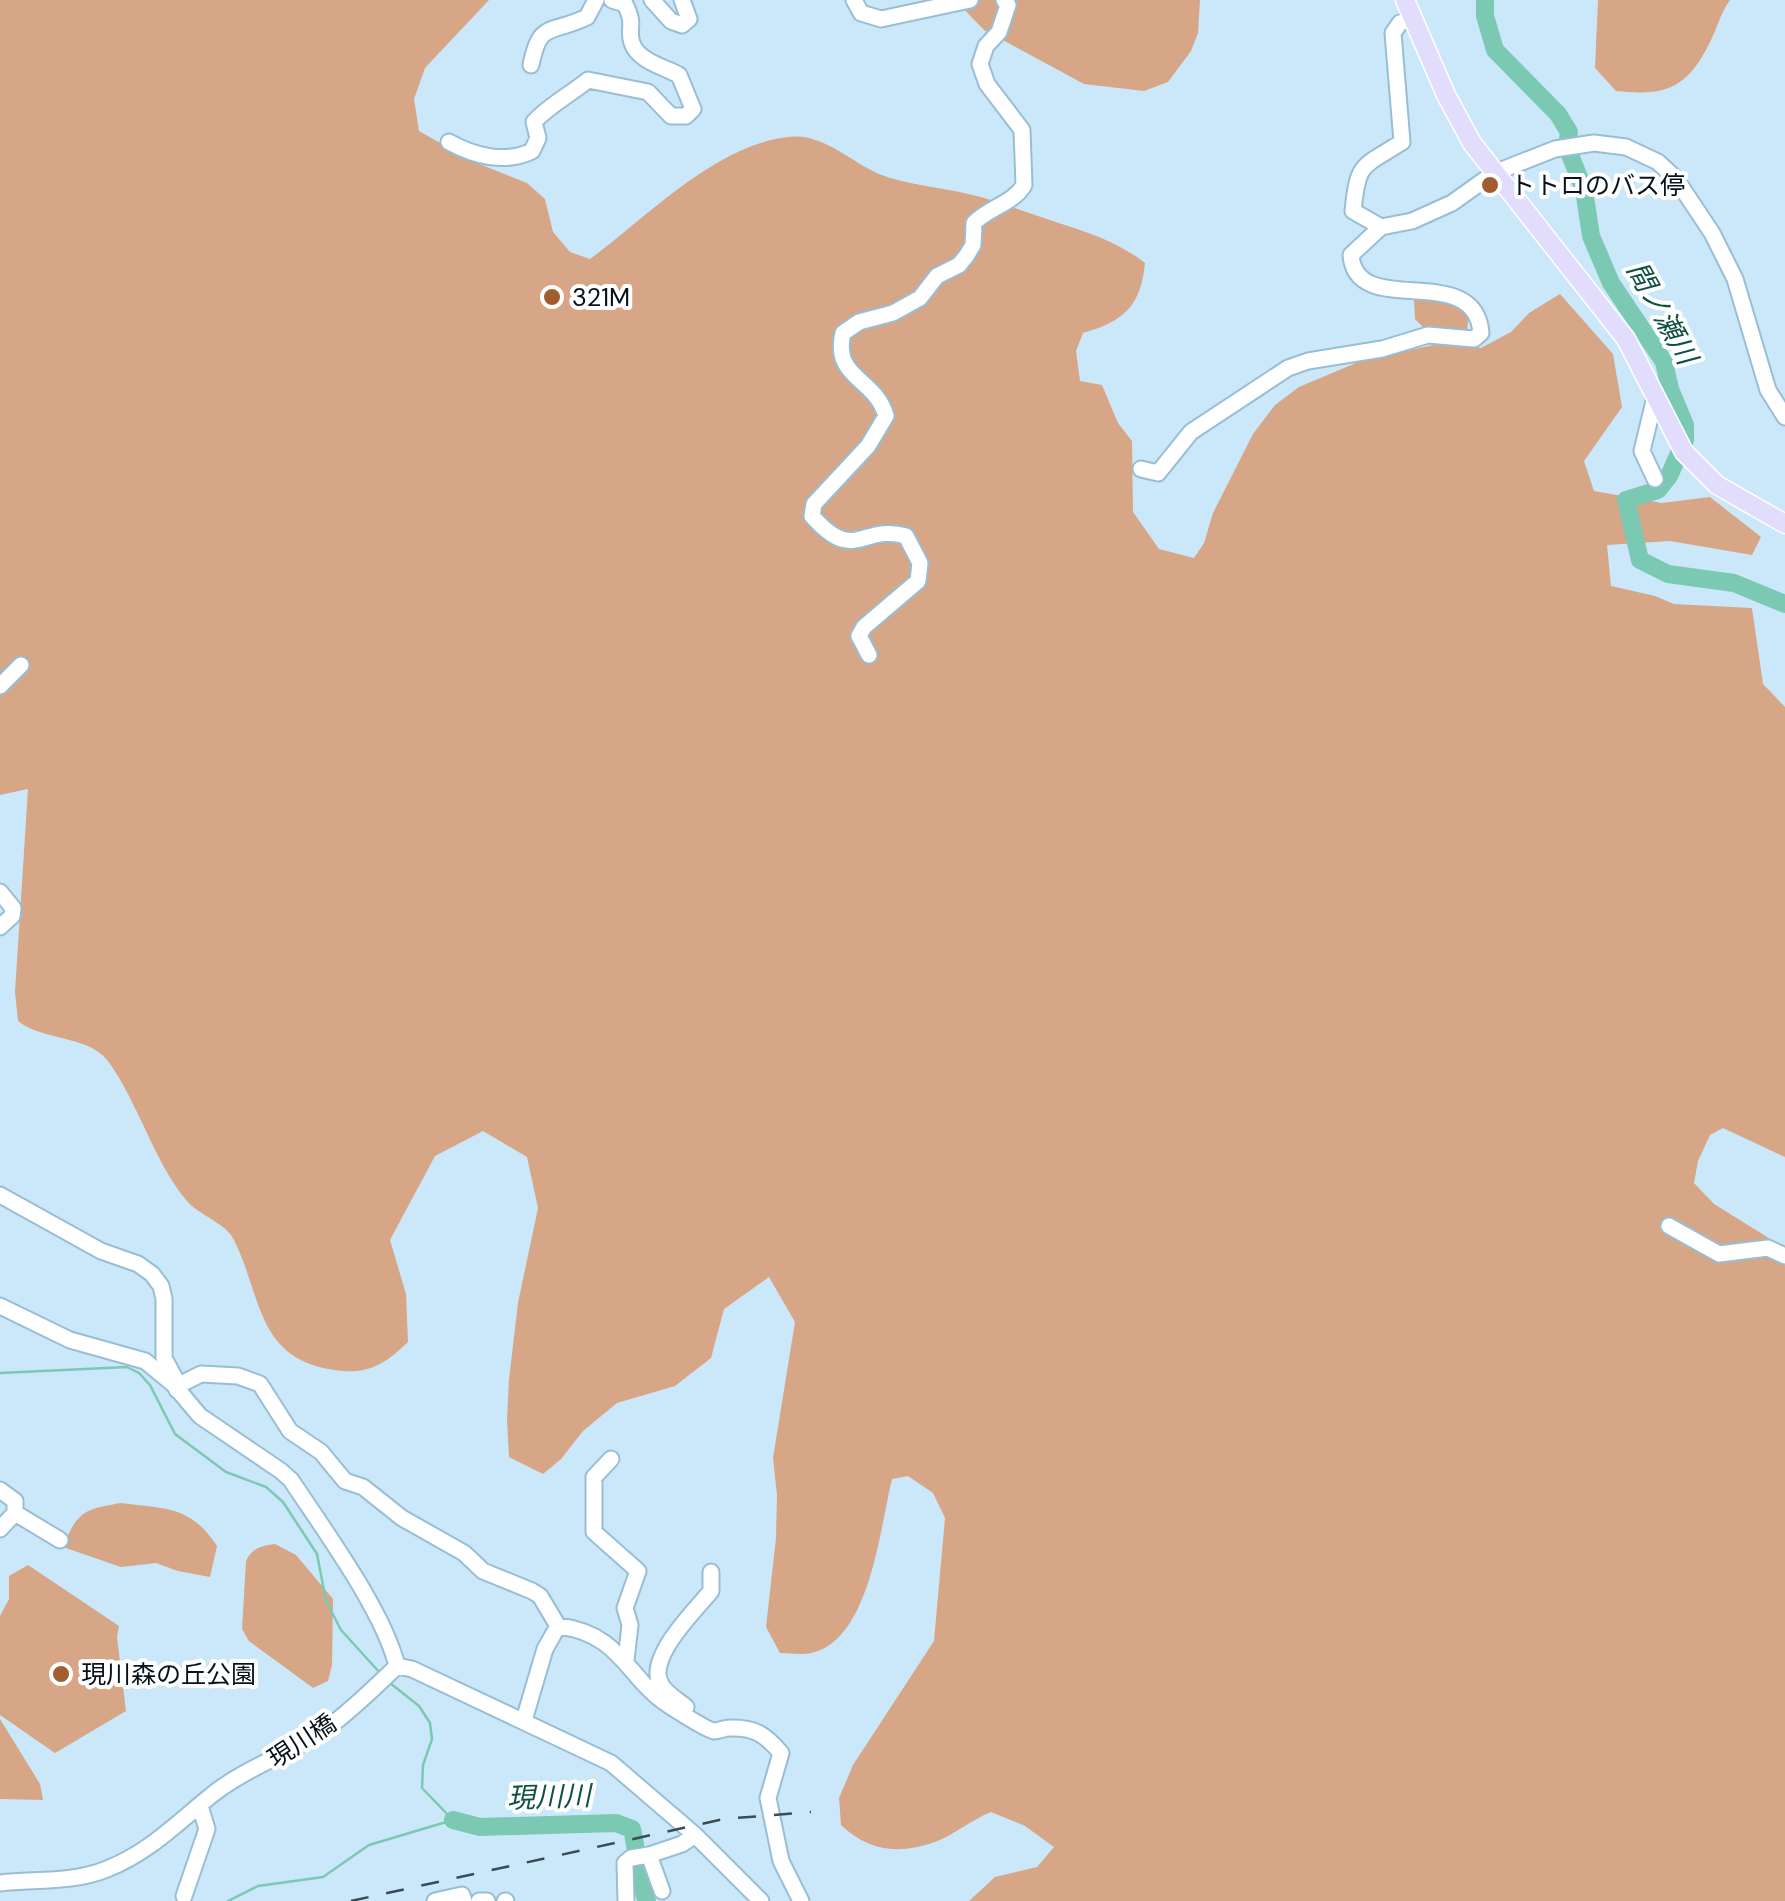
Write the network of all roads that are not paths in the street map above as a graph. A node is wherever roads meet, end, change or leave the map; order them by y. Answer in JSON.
{"nodes":[{"id":1,"x":596,"y":0,"type":"edge"},
{"id":2,"x":612,"y":0,"type":"edge"},
{"id":3,"x":652,"y":0,"type":"edge"},
{"id":4,"x":682,"y":0,"type":"edge"},
{"id":5,"x":854,"y":0,"type":"edge"},
{"id":6,"x":970,"y":0,"type":"edge"},
{"id":7,"x":1004,"y":0,"type":"edge"},
{"id":8,"x":1409,"y":9,"type":"edge"},
{"id":9,"x":531,"y":65,"type":"dead end"},
{"id":10,"x":449,"y":142,"type":"dead end"},
{"id":11,"x":1494,"y":173,"type":"junction"},
{"id":12,"x":1381,"y":226,"type":"junction"},
{"id":13,"x":1654,"y":397,"type":"junction"},
{"id":14,"x":1785,"y":416,"type":"edge"},
{"id":15,"x":1141,"y":469,"type":"dead end"},
{"id":16,"x":1656,"y":479,"type":"dead end"},
{"id":17,"x":1785,"y":524,"type":"edge"},
{"id":18,"x":870,"y":654,"type":"dead end"},
{"id":19,"x":21,"y":665,"type":"dead end"},
{"id":20,"x":0,"y":686,"type":"edge"},
{"id":21,"x":0,"y":892,"type":"edge"},
{"id":22,"x":0,"y":926,"type":"edge"},
{"id":23,"x":0,"y":1195,"type":"edge"},
{"id":24,"x":1669,"y":1226,"type":"dead end"},
{"id":25,"x":1785,"y":1256,"type":"edge"},
{"id":26,"x":0,"y":1306,"type":"edge"},
{"id":27,"x":175,"y":1387,"type":"junction"},
{"id":28,"x":610,"y":1459,"type":"dead end"},
{"id":29,"x":0,"y":1490,"type":"edge"},
{"id":30,"x":15,"y":1513,"type":"junction"},
{"id":31,"x":0,"y":1530,"type":"edge"},
{"id":32,"x":60,"y":1540,"type":"dead end"},
{"id":33,"x":711,"y":1572,"type":"dead end"},
{"id":34,"x":558,"y":1626,"type":"junction"},
{"id":35,"x":661,"y":1662,"type":"junction"},
{"id":36,"x":629,"y":1663,"type":"junction"},
{"id":37,"x":389,"y":1673,"type":"junction"},
{"id":38,"x":685,"y":1715,"type":"junction"},
{"id":39,"x":524,"y":1720,"type":"junction"},
{"id":40,"x":200,"y":1806,"type":"junction"},
{"id":41,"x":695,"y":1835,"type":"junction"},
{"id":42,"x":648,"y":1856,"type":"junction"},
{"id":43,"x":0,"y":1883,"type":"edge"},
{"id":44,"x":662,"y":1891,"type":"dead end"},
{"id":45,"x":184,"y":1896,"type":"dead end"},
{"id":46,"x":435,"y":1901,"type":"edge"},
{"id":47,"x":464,"y":1901,"type":"edge"},
{"id":48,"x":478,"y":1901,"type":"edge"},
{"id":49,"x":487,"y":1901,"type":"edge"},
{"id":50,"x":626,"y":1901,"type":"edge"},
{"id":51,"x":761,"y":1901,"type":"edge"},
{"id":52,"x":801,"y":1901,"type":"edge"}],
"edges":[{"from":1,"to":9,"type":"street"},
{"from":2,"to":10,"type":"street"},
{"from":3,"to":4,"type":"street"},
{"from":5,"to":6,"type":"street"},
{"from":7,"to":18,"type":"street"},
{"from":8,"to":11,"type":"main road"},
{"from":8,"to":12,"type":"street"},
{"from":11,"to":12,"type":"street"},
{"from":11,"to":13,"type":"main road"},
{"from":11,"to":14,"type":"street"},
{"from":12,"to":15,"type":"street"},
{"from":13,"to":16,"type":"street"},
{"from":13,"to":17,"type":"main road"},
{"from":19,"to":20,"type":"street"},
{"from":21,"to":22,"type":"street"},
{"from":23,"to":27,"type":"street"},
{"from":24,"to":25,"type":"street"},
{"from":26,"to":27,"type":"street"},
{"from":27,"to":34,"type":"street"},
{"from":27,"to":37,"type":"street"},
{"from":28,"to":36,"type":"street"},
{"from":29,"to":30,"type":"street"},
{"from":30,"to":31,"type":"street"},
{"from":30,"to":32,"type":"street"},
{"from":33,"to":35,"type":"street"},
{"from":34,"to":36,"type":"street"},
{"from":34,"to":39,"type":"street"},
{"from":35,"to":36,"type":"street"},
{"from":35,"to":38,"type":"street"},
{"from":36,"to":38,"type":"street"},
{"from":37,"to":39,"type":"street"},
{"from":37,"to":40,"type":"street","name":"現川橋"},
{"from":38,"to":52,"type":"street"},
{"from":39,"to":41,"type":"street"},
{"from":40,"to":43,"type":"street","name":"現川橋"},
{"from":40,"to":45,"type":"street"},
{"from":41,"to":42,"type":"street"},
{"from":41,"to":51,"type":"street"},
{"from":42,"to":44,"type":"street"},
{"from":42,"to":50,"type":"street"},
{"from":46,"to":47,"type":"street"},
{"from":48,"to":49,"type":"street"}]}
